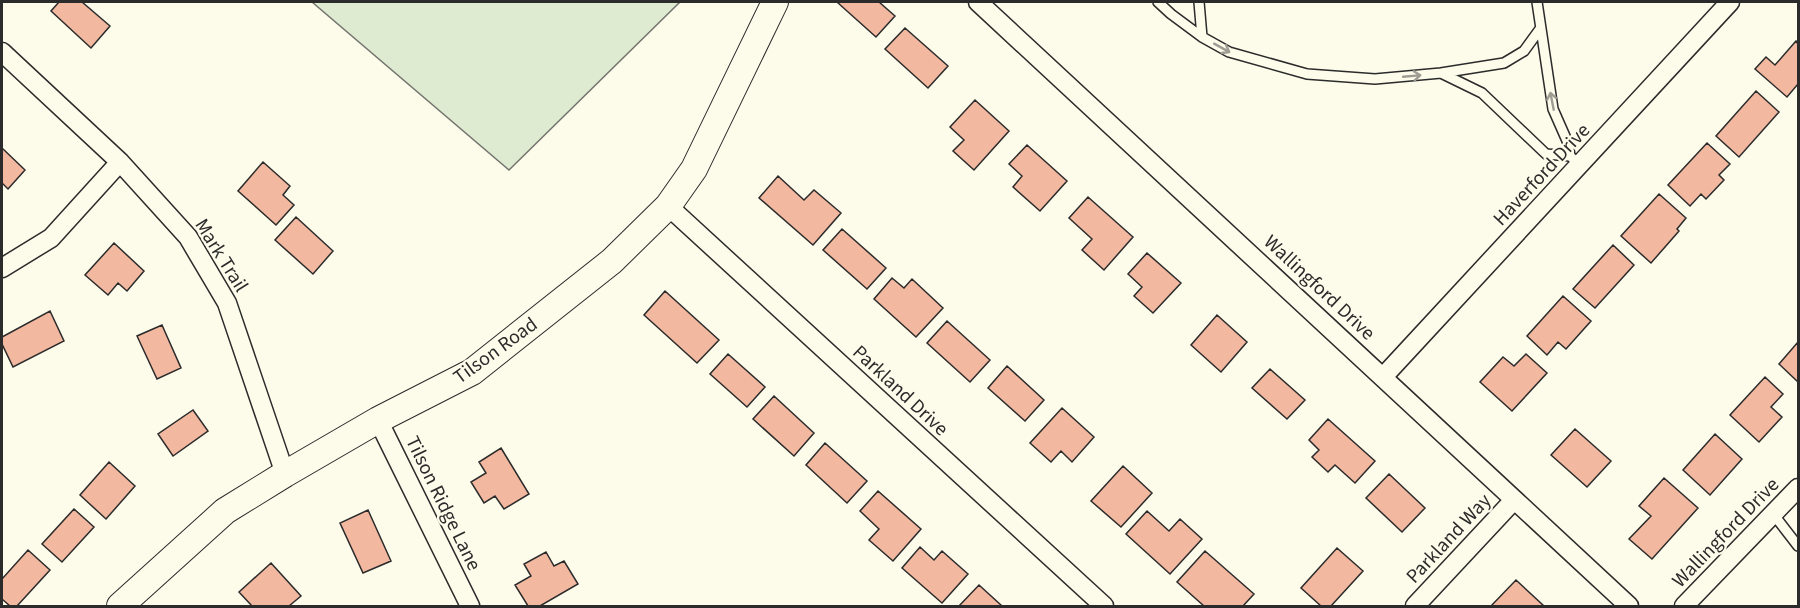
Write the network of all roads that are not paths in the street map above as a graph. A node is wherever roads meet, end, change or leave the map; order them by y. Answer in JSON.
{"nodes":[{"id":1,"x":775,"y":2,"type":"edge"},
{"id":2,"x":978,"y":2,"type":"edge"},
{"id":3,"x":1158,"y":2,"type":"edge"},
{"id":4,"x":1199,"y":2,"type":"edge"},
{"id":5,"x":1537,"y":2,"type":"edge"},
{"id":6,"x":1730,"y":2,"type":"edge"},
{"id":7,"x":1540,"y":29,"type":"junction"},
{"id":8,"x":1202,"y":37,"type":"junction"},
{"id":9,"x":2,"y":52,"type":"edge"},
{"id":10,"x":1441,"y":73,"type":"junction"},
{"id":11,"x":1575,"y":161,"type":"junction"},
{"id":12,"x":120,"y":162,"type":"junction"},
{"id":13,"x":668,"y":206,"type":"junction"},
{"id":14,"x":2,"y":268,"type":"edge"},
{"id":15,"x":1383,"y":376,"type":"junction"},
{"id":16,"x":378,"y":420,"type":"junction"},
{"id":17,"x":285,"y":474,"type":"junction"},
{"id":18,"x":1798,"y":489,"type":"edge"},
{"id":19,"x":1514,"y":500,"type":"junction"},
{"id":20,"x":1774,"y":515,"type":"junction"},
{"id":21,"x":1798,"y":546,"type":"edge"},
{"id":22,"x":120,"y":606,"type":"edge"},
{"id":23,"x":470,"y":606,"type":"edge"},
{"id":24,"x":1104,"y":606,"type":"edge"},
{"id":25,"x":1415,"y":606,"type":"edge"},
{"id":26,"x":1629,"y":606,"type":"edge"},
{"id":27,"x":1684,"y":606,"type":"edge"}],
"edges":[{"from":1,"to":13,"type":"street","name":"Tilson Road"},
{"from":2,"to":15,"type":"street","name":"Wallingford Drive"},
{"from":3,"to":8,"type":"lane"},
{"from":4,"to":8,"type":"lane"},
{"from":5,"to":7,"type":"lane"},
{"from":6,"to":11,"type":"street","name":"Haverford Drive"},
{"from":7,"to":10,"type":"lane"},
{"from":11,"to":7,"type":"lane","one_way":true},
{"from":8,"to":10,"type":"lane","one_way":true},
{"from":9,"to":12,"type":"street","name":"Mark Trail"},
{"from":10,"to":11,"type":"lane"},
{"from":11,"to":15,"type":"street","name":"Haverford Drive"},
{"from":12,"to":14,"type":"street"},
{"from":12,"to":17,"type":"street","name":"Mark Trail"},
{"from":13,"to":16,"type":"street","name":"Tilson Road"},
{"from":13,"to":24,"type":"street","name":"Parkland Drive"},
{"from":15,"to":19,"type":"street","name":"Wallingford Drive"},
{"from":16,"to":17,"type":"street","name":"Tilson Road"},
{"from":16,"to":23,"type":"street","name":"Tilson Ridge Lane"},
{"from":17,"to":22,"type":"street","name":"Tilson Road"},
{"from":18,"to":20,"type":"street","name":"Wallingford Drive"},
{"from":19,"to":25,"type":"street","name":"Parkland Way"},
{"from":19,"to":26,"type":"street","name":"Wallingford Drive"},
{"from":20,"to":21,"type":"lane"},
{"from":20,"to":27,"type":"street","name":"Wallingford Drive"}]}
